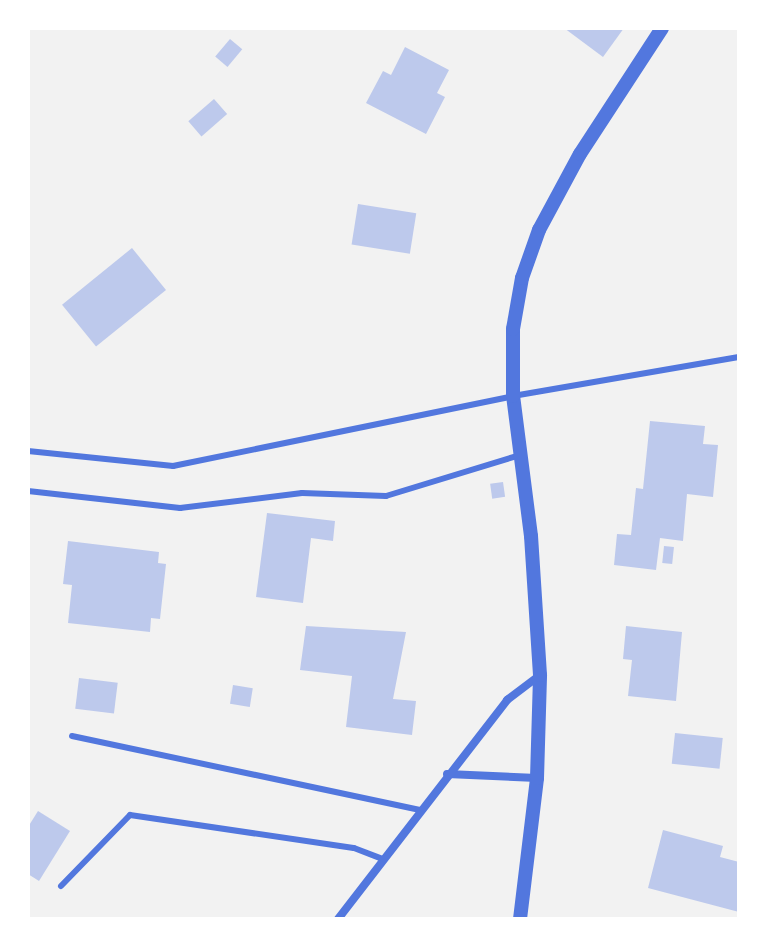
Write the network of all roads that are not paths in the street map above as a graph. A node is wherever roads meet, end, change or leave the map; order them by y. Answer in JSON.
{"nodes":[{"id":1,"x":662,"y":28,"type":"edge"},
{"id":2,"x":739,"y":357,"type":"edge"},
{"id":3,"x":513,"y":396,"type":"junction"},
{"id":4,"x":28,"y":451,"type":"edge"},
{"id":5,"x":520,"y":455,"type":"junction"},
{"id":6,"x":28,"y":491,"type":"edge"},
{"id":7,"x":540,"y":675,"type":"junction"},
{"id":8,"x":72,"y":736,"type":"dead end"},
{"id":9,"x":447,"y":774,"type":"junction"},
{"id":10,"x":537,"y":778,"type":"junction"},
{"id":11,"x":421,"y":810,"type":"junction"},
{"id":12,"x":383,"y":859,"type":"junction"},
{"id":13,"x":61,"y":886,"type":"dead end"},
{"id":14,"x":338,"y":919,"type":"edge"},
{"id":15,"x":520,"y":919,"type":"edge"}],
"edges":[{"from":1,"to":3,"type":"street"},
{"from":2,"to":3,"type":"lane"},
{"from":3,"to":4,"type":"lane"},
{"from":3,"to":5,"type":"street"},
{"from":5,"to":6,"type":"lane"},
{"from":5,"to":7,"type":"street"},
{"from":7,"to":9,"type":"street"},
{"from":7,"to":10,"type":"street"},
{"from":8,"to":11,"type":"lane"},
{"from":9,"to":10,"type":"street"},
{"from":9,"to":11,"type":"street"},
{"from":10,"to":15,"type":"street"},
{"from":11,"to":12,"type":"street"},
{"from":12,"to":13,"type":"lane"},
{"from":12,"to":14,"type":"street"}]}
